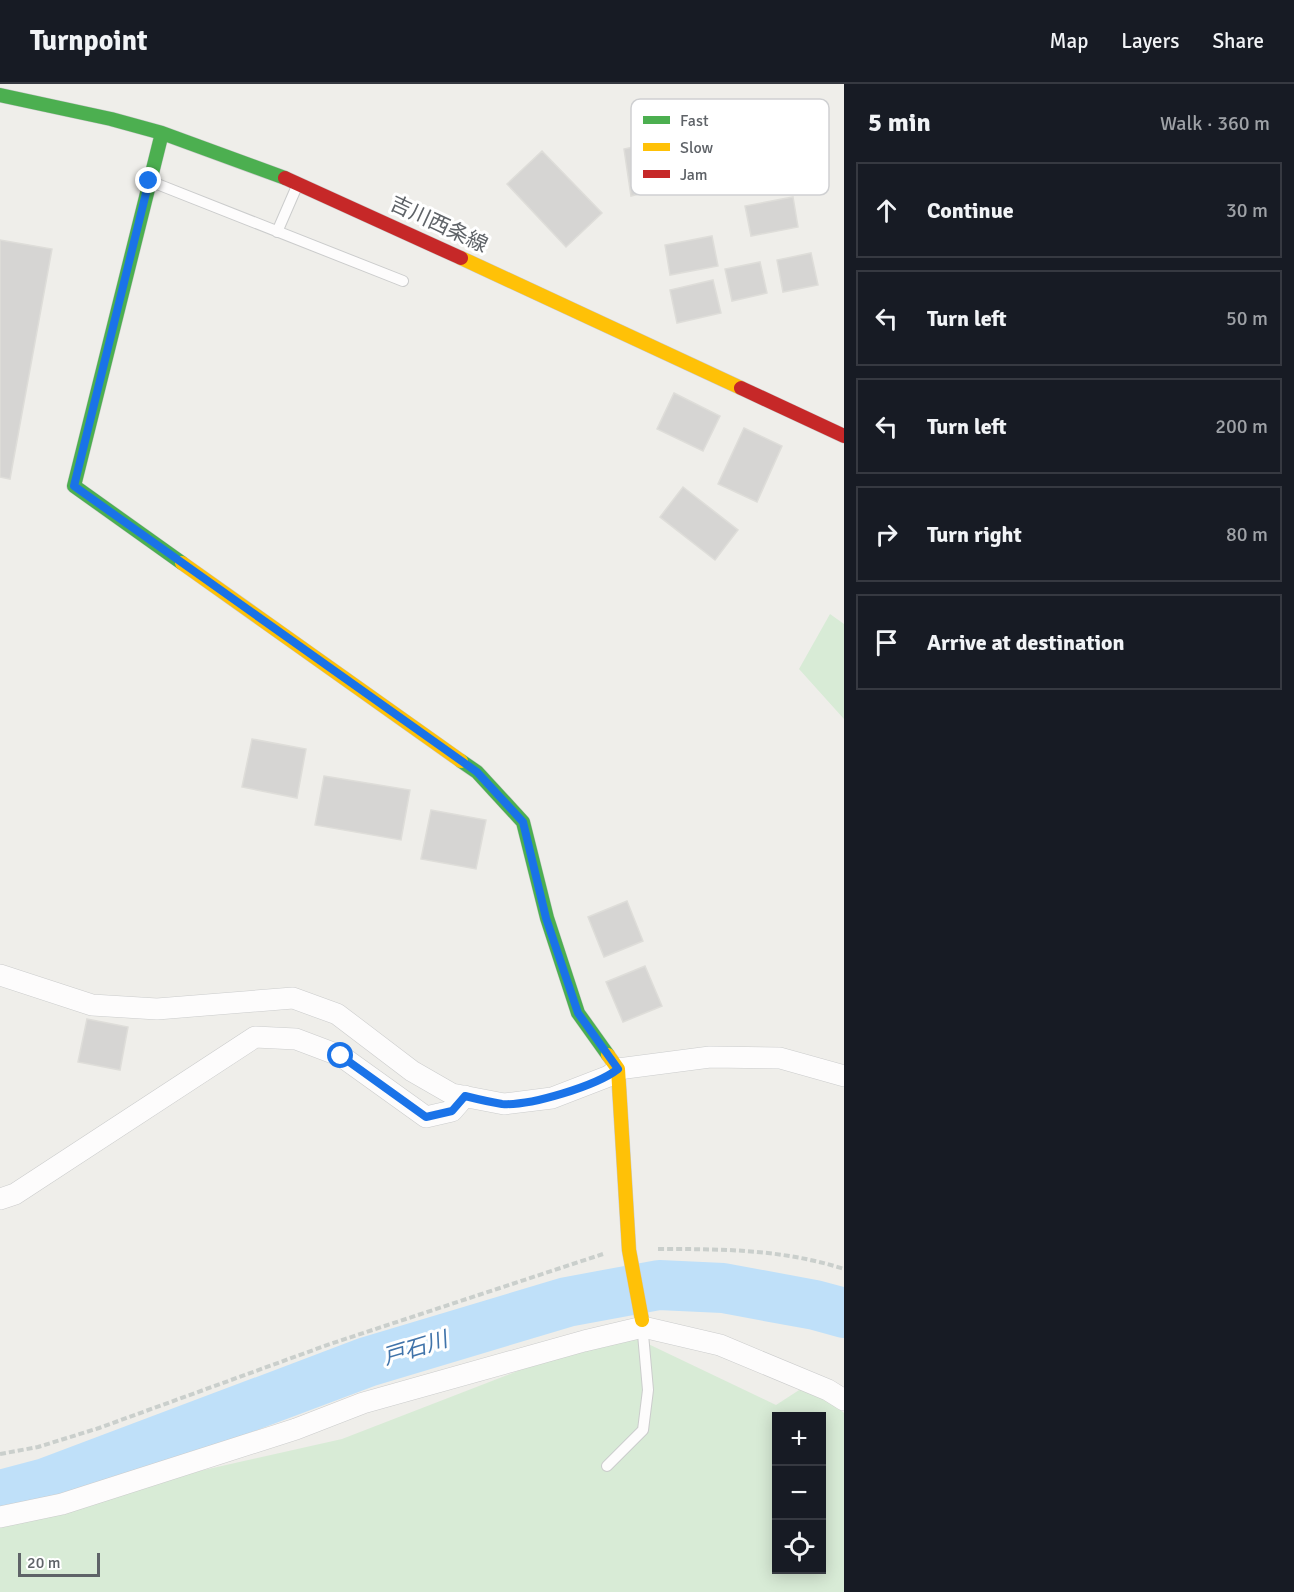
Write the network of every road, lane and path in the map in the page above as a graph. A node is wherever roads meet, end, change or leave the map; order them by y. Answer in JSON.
{"nodes":[{"id":1,"x":0,"y":95,"type":"edge"},
{"id":2,"x":162,"y":133,"type":"junction"},
{"id":3,"x":149,"y":181,"type":"junction"},
{"id":4,"x":298,"y":183,"type":"junction"},
{"id":5,"x":277,"y":232,"type":"junction"},
{"id":6,"x":403,"y":281,"type":"dead end"},
{"id":7,"x":844,"y":435,"type":"edge"},
{"id":8,"x":0,"y":975,"type":"edge"},
{"id":9,"x":618,"y":1069,"type":"junction"},
{"id":10,"x":844,"y":1076,"type":"edge"},
{"id":11,"x":465,"y":1096,"type":"junction"},
{"id":12,"x":0,"y":1199,"type":"edge"},
{"id":13,"x":630,"y":1253,"type":"junction"},
{"id":14,"x":844,"y":1269,"type":"edge"},
{"id":15,"x":642,"y":1324,"type":"junction"},
{"id":16,"x":844,"y":1400,"type":"edge"},
{"id":17,"x":0,"y":1454,"type":"edge"},
{"id":18,"x":608,"y":1466,"type":"dead end"},
{"id":19,"x":0,"y":1517,"type":"edge"}],
"edges":[{"from":1,"to":2,"type":"street","name":"吉川西条線"},
{"from":2,"to":3,"type":"street"},
{"from":2,"to":4,"type":"street","name":"吉川西条線"},
{"from":3,"to":5,"type":"lane"},
{"from":3,"to":9,"type":"street"},
{"from":4,"to":5,"type":"lane"},
{"from":4,"to":7,"type":"street","name":"吉川西条線"},
{"from":5,"to":6,"type":"lane"},
{"from":8,"to":11,"type":"street"},
{"from":9,"to":10,"type":"street"},
{"from":9,"to":11,"type":"street"},
{"from":9,"to":13,"type":"street"},
{"from":11,"to":12,"type":"street"},
{"from":13,"to":14,"type":"path"},
{"from":13,"to":15,"type":"street"},
{"from":13,"to":17,"type":"path"},
{"from":15,"to":16,"type":"street"},
{"from":15,"to":18,"type":"lane"},
{"from":15,"to":19,"type":"street"}]}
